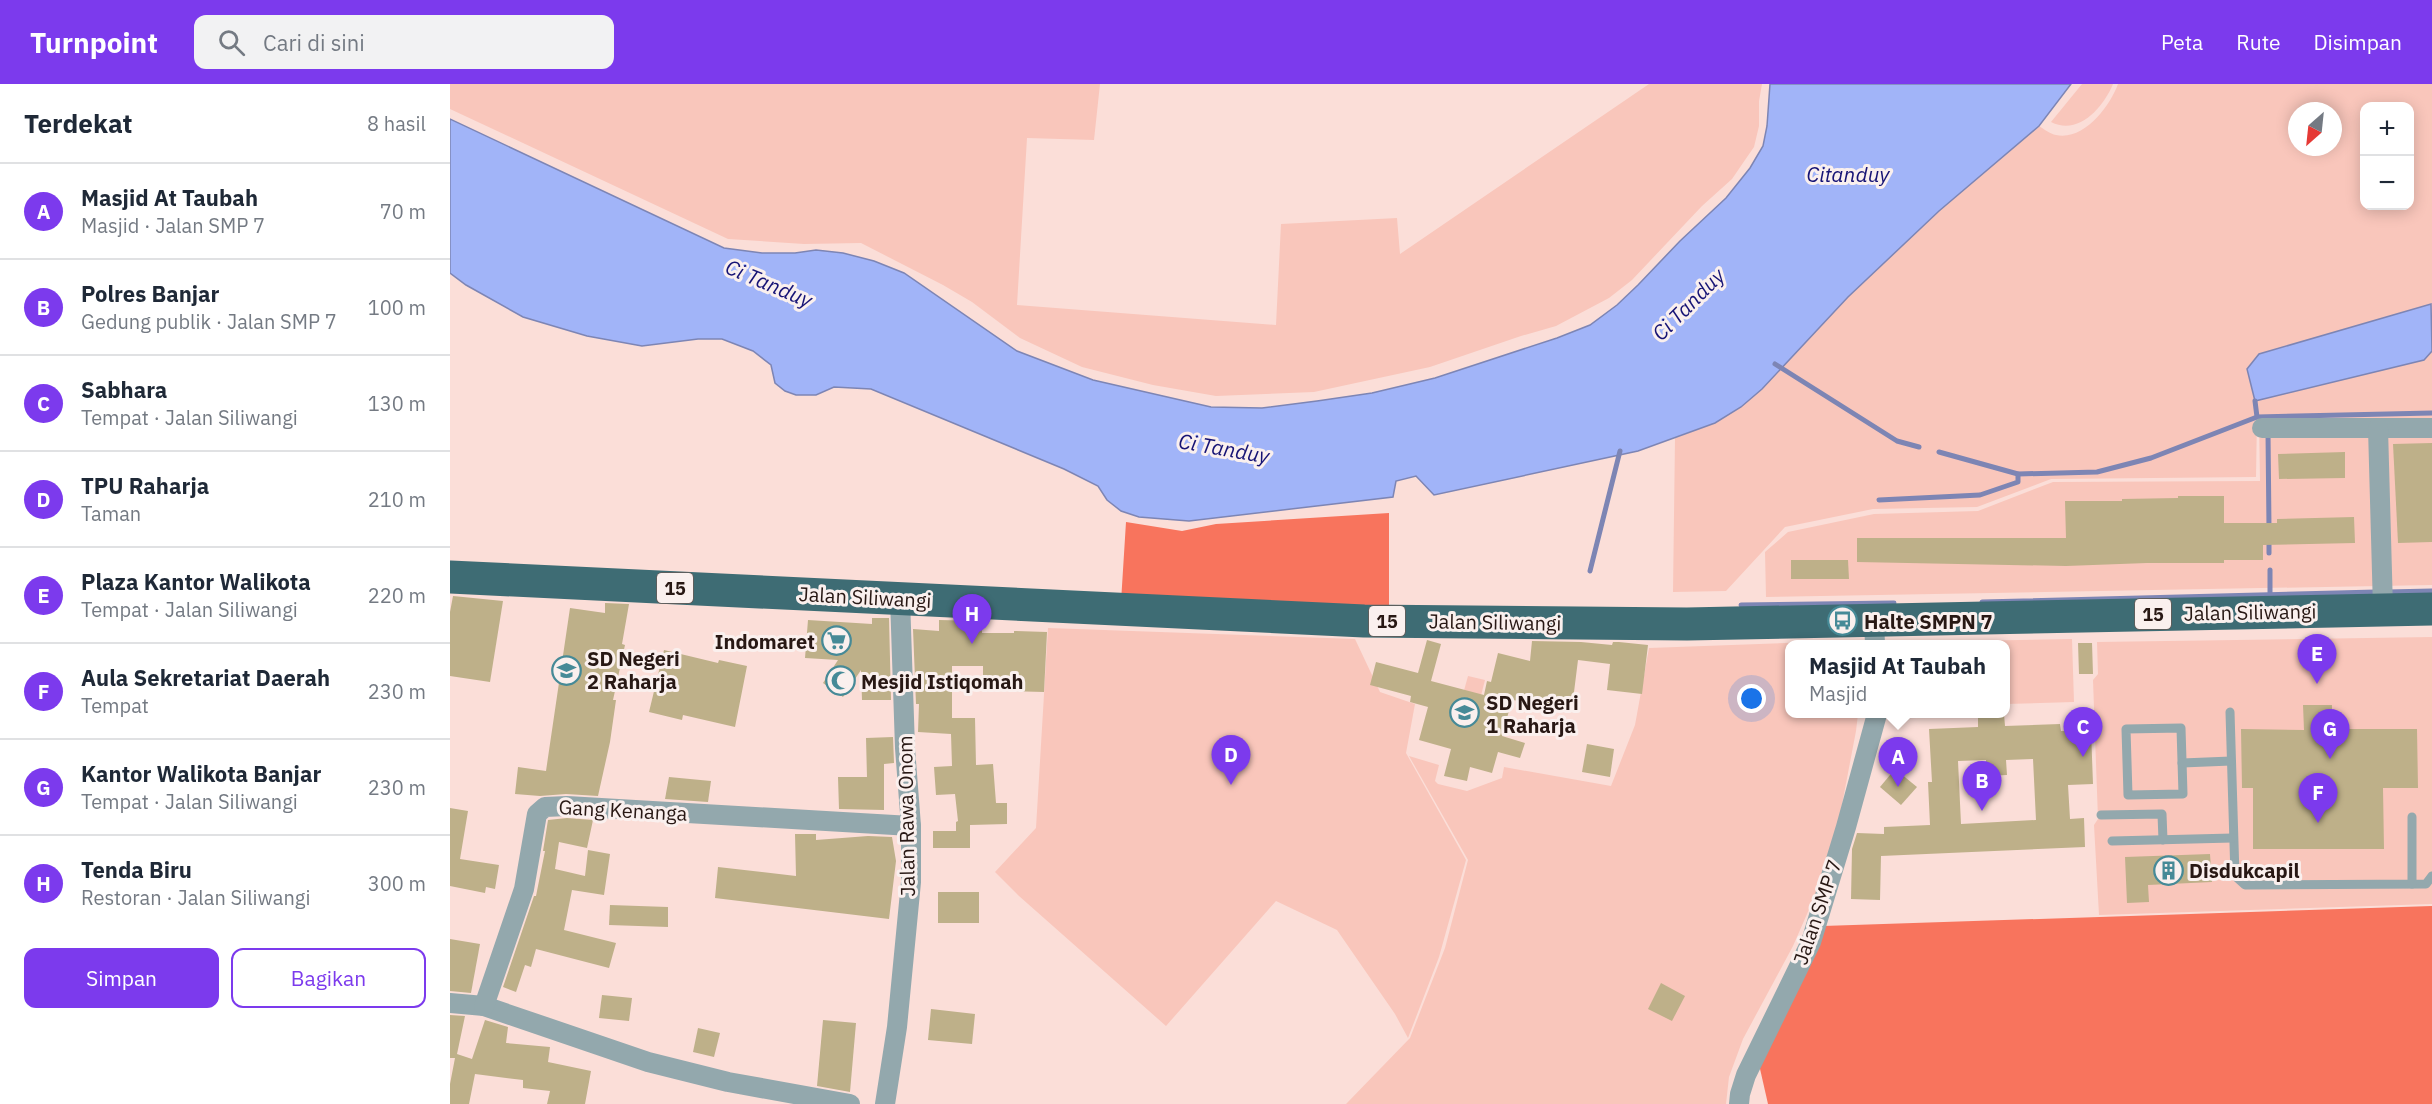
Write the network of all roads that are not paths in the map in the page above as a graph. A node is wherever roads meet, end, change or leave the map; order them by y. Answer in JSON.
{"nodes":[{"id":1,"x":2378,"y":428,"type":"junction"},
{"id":2,"x":2432,"y":428,"type":"edge"},
{"id":3,"x":2262,"y":429,"type":"dead end"},
{"id":4,"x":450,"y":577,"type":"edge"},
{"id":5,"x":900,"y":598,"type":"junction"},
{"id":6,"x":2383,"y":609,"type":"junction"},
{"id":7,"x":2432,"y":609,"type":"edge"},
{"id":8,"x":1888,"y":629,"type":"edge"},
{"id":9,"x":2230,"y":712,"type":"dead end"},
{"id":10,"x":1876,"y":718,"type":"edge"},
{"id":11,"x":2231,"y":761,"type":"junction"},
{"id":12,"x":2182,"y":763,"type":"junction"},
{"id":13,"x":2161,"y":795,"type":"junction"},
{"id":14,"x":2162,"y":814,"type":"junction"},
{"id":15,"x":2101,"y":815,"type":"dead end"},
{"id":16,"x":2412,"y":817,"type":"dead end"},
{"id":17,"x":911,"y":826,"type":"junction"},
{"id":18,"x":2233,"y":838,"type":"junction"},
{"id":19,"x":2163,"y":840,"type":"junction"},
{"id":20,"x":2112,"y":841,"type":"dead end"},
{"id":21,"x":2432,"y":876,"type":"edge"},
{"id":22,"x":2412,"y":884,"type":"junction"},
{"id":23,"x":450,"y":1003,"type":"edge"},
{"id":24,"x":484,"y":1006,"type":"junction"},
{"id":25,"x":850,"y":1104,"type":"edge"},
{"id":26,"x":885,"y":1104,"type":"edge"},
{"id":27,"x":1739,"y":1104,"type":"edge"}],
"edges":[{"from":1,"to":2,"type":"street"},
{"from":1,"to":3,"type":"street"},
{"from":1,"to":6,"type":"street"},
{"from":4,"to":5,"type":"highway","name":"Jalan Siliwangi","number":"15"},
{"from":5,"to":8,"type":"highway","name":"Jalan Siliwangi","number":"15"},
{"from":5,"to":17,"type":"street","name":"Jalan Rawa Onom"},
{"from":6,"to":7,"type":"highway","name":"Jalan Siliwangi","number":"15"},
{"from":6,"to":8,"type":"highway","name":"Jalan Siliwangi","number":"15"},
{"from":9,"to":11,"type":"lane"},
{"from":10,"to":27,"type":"street","name":"Jalan SMP 7"},
{"from":11,"to":12,"type":"lane"},
{"from":11,"to":18,"type":"lane"},
{"from":12,"to":13,"type":"lane"},
{"from":12,"to":13,"type":"lane"},
{"from":13,"to":14,"type":"lane"},
{"from":14,"to":15,"type":"lane"},
{"from":14,"to":19,"type":"lane"},
{"from":16,"to":22,"type":"lane"},
{"from":17,"to":24,"type":"street","name":"Gang Kenanga"},
{"from":17,"to":26,"type":"street","name":"Jalan Rawa Onom"},
{"from":18,"to":19,"type":"lane"},
{"from":18,"to":22,"type":"lane"},
{"from":19,"to":20,"type":"lane"},
{"from":21,"to":22,"type":"lane"},
{"from":23,"to":24,"type":"street"},
{"from":24,"to":25,"type":"street"}]}
